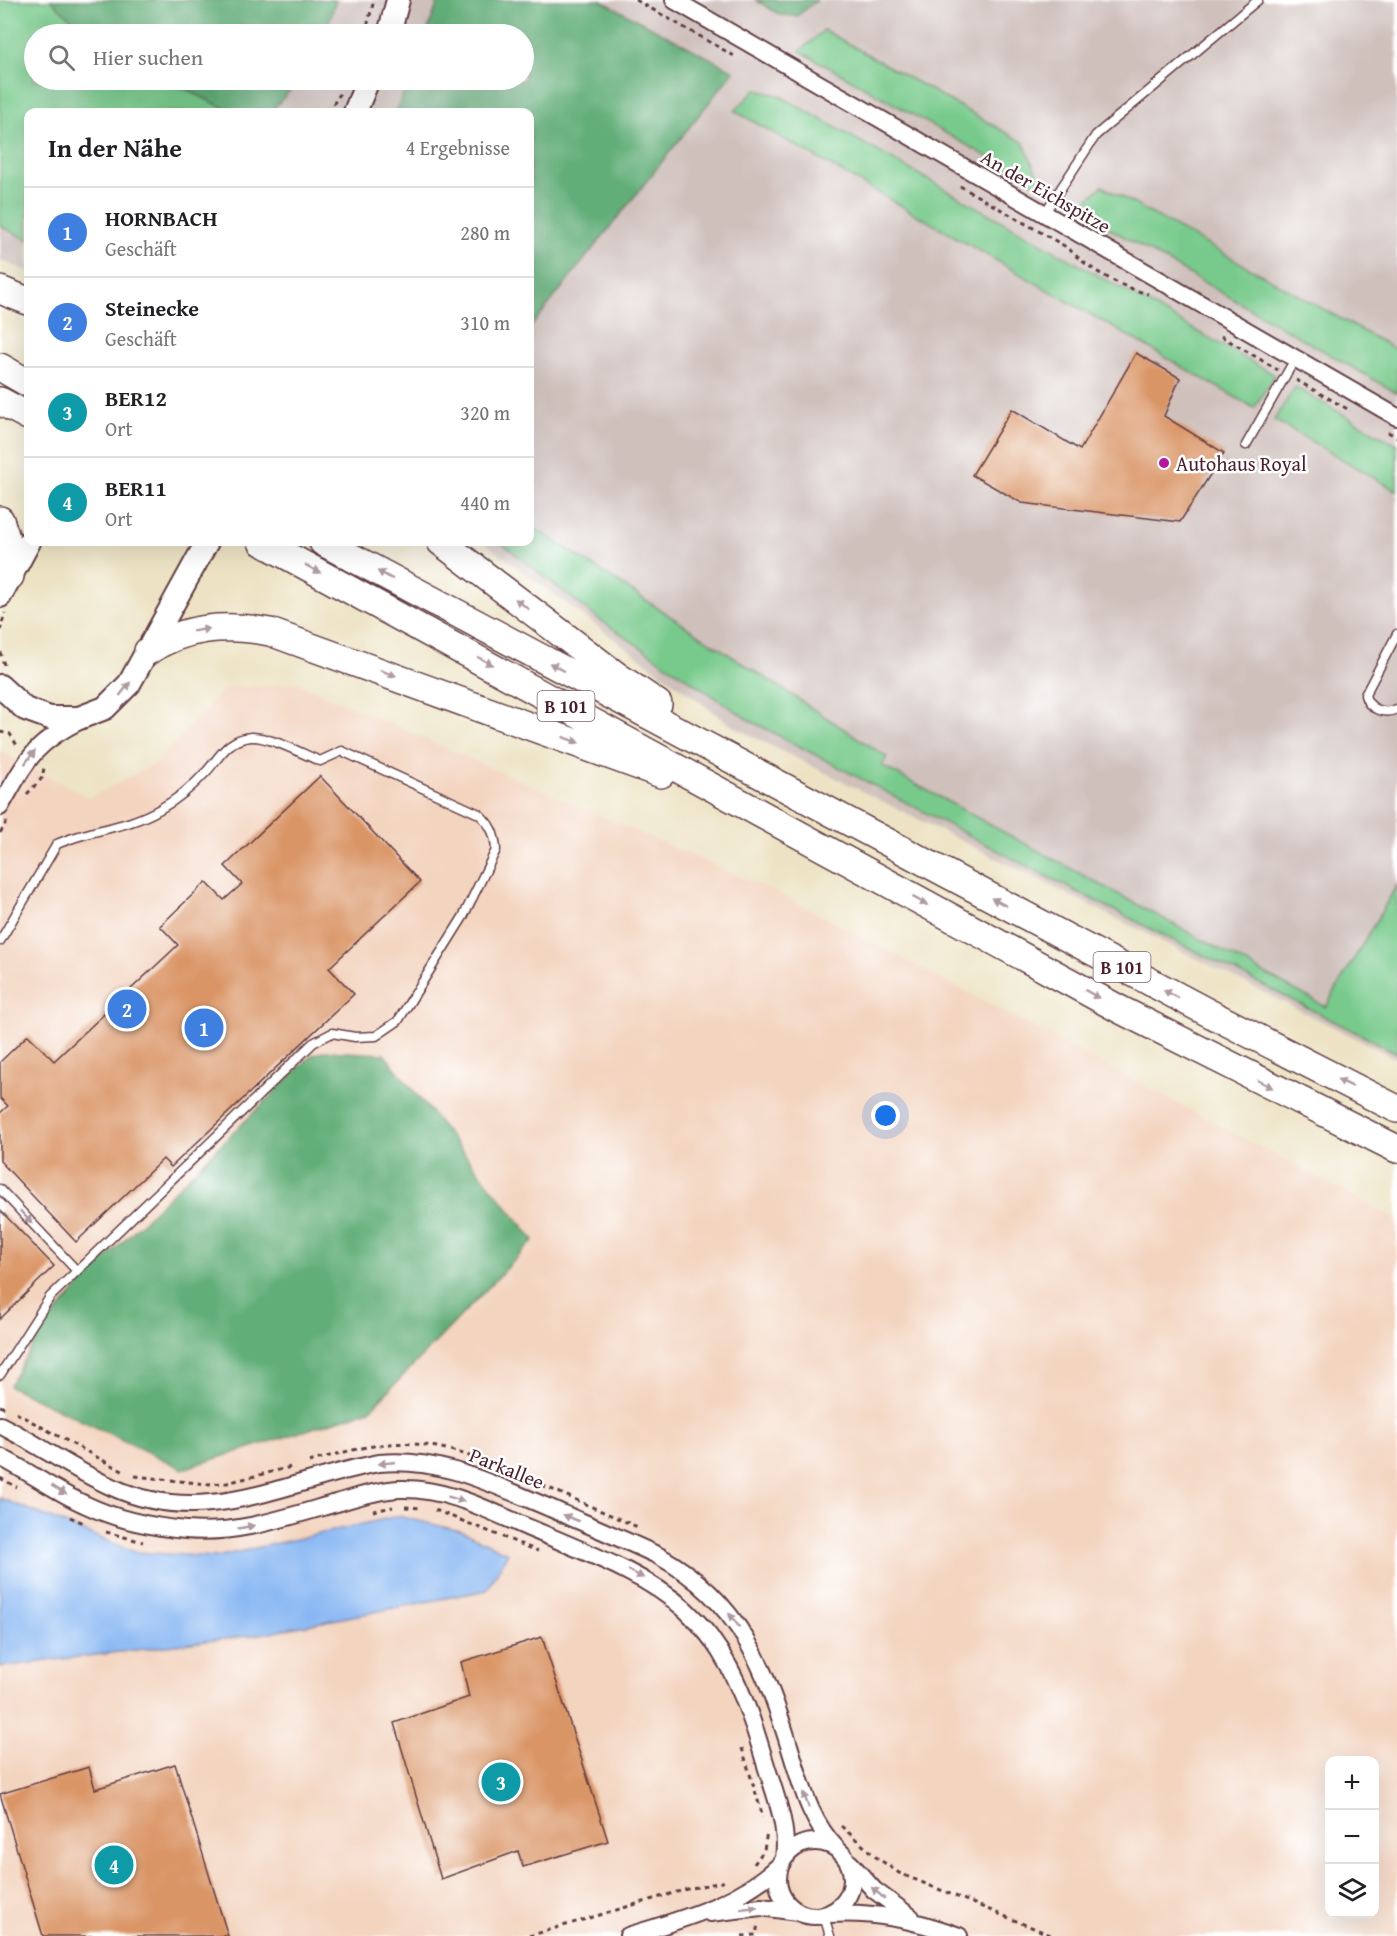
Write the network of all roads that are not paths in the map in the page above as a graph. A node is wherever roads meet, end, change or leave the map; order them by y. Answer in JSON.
{"nodes":[{"id":1,"x":398,"y":0,"type":"edge"},
{"id":2,"x":674,"y":0,"type":"edge"},
{"id":3,"x":1258,"y":0,"type":"edge"},
{"id":4,"x":392,"y":24,"type":"edge"},
{"id":5,"x":356,"y":90,"type":"edge"},
{"id":6,"x":358,"y":90,"type":"edge"},
{"id":7,"x":348,"y":108,"type":"edge"},
{"id":8,"x":356,"y":108,"type":"edge"},
{"id":9,"x":1044,"y":214,"type":"junction"},
{"id":10,"x":0,"y":290,"type":"edge"},
{"id":11,"x":24,"y":299,"type":"edge"},
{"id":12,"x":1295,"y":359,"type":"junction"},
{"id":13,"x":0,"y":367,"type":"edge"},
{"id":14,"x":24,"y":381,"type":"edge"},
{"id":15,"x":0,"y":401,"type":"edge"},
{"id":16,"x":24,"y":414,"type":"edge"},
{"id":17,"x":1397,"y":417,"type":"edge"},
{"id":18,"x":1246,"y":445,"type":"dead end"},
{"id":19,"x":0,"y":520,"type":"edge"},
{"id":20,"x":27,"y":546,"type":"edge"},
{"id":21,"x":205,"y":546,"type":"edge"},
{"id":22,"x":269,"y":546,"type":"edge"},
{"id":23,"x":330,"y":546,"type":"edge"},
{"id":24,"x":446,"y":546,"type":"edge"},
{"id":25,"x":5,"y":586,"type":"edge"},
{"id":26,"x":1397,"y":634,"type":"edge"},
{"id":27,"x":148,"y":651,"type":"junction"},
{"id":28,"x":0,"y":686,"type":"edge"},
{"id":29,"x":1397,"y":709,"type":"edge"},
{"id":30,"x":89,"y":715,"type":"junction"},
{"id":31,"x":0,"y":807,"type":"edge"},
{"id":32,"x":831,"y":813,"type":"junction"},
{"id":33,"x":869,"y":873,"type":"junction"},
{"id":34,"x":0,"y":941,"type":"edge"},
{"id":35,"x":1397,"y":1109,"type":"edge"},
{"id":36,"x":1397,"y":1149,"type":"edge"},
{"id":37,"x":0,"y":1189,"type":"edge"},
{"id":38,"x":77,"y":1271,"type":"junction"},
{"id":39,"x":0,"y":1375,"type":"edge"},
{"id":40,"x":0,"y":1425,"type":"edge"},
{"id":41,"x":0,"y":1457,"type":"edge"},
{"id":42,"x":842,"y":1854,"type":"junction"},
{"id":43,"x":783,"y":1860,"type":"junction"},
{"id":44,"x":798,"y":1912,"type":"junction"},
{"id":45,"x":700,"y":1914,"type":"junction"},
{"id":46,"x":826,"y":1915,"type":"junction"},
{"id":47,"x":916,"y":1921,"type":"junction"},
{"id":48,"x":628,"y":1936,"type":"edge"},
{"id":49,"x":830,"y":1936,"type":"edge"},
{"id":50,"x":959,"y":1936,"type":"edge"}],
"edges":[{"from":1,"to":4,"type":"main road"},
{"from":2,"to":9,"type":"street","name":"An der Eichspitze"},
{"from":3,"to":9,"type":"lane"},
{"from":5,"to":7,"type":"main road"},
{"from":6,"to":8,"type":"main road"},
{"from":9,"to":12,"type":"street","name":"An der Eichspitze"},
{"from":10,"to":11,"type":"highway"},
{"from":12,"to":17,"type":"street","name":"An der Eichspitze"},
{"from":12,"to":18,"type":"lane"},
{"from":13,"to":14,"type":"highway"},
{"from":15,"to":16,"type":"highway"},
{"from":19,"to":25,"type":"highway"},
{"from":20,"to":25,"type":"main road"},
{"from":21,"to":27,"type":"main road"},
{"from":22,"to":33,"type":"highway","number":"B 101","one_way":true},
{"from":32,"to":23,"type":"highway","number":"B 101","one_way":true},
{"from":32,"to":24,"type":"highway","one_way":true},
{"from":26,"to":29,"type":"lane"},
{"from":30,"to":27,"type":"main road","one_way":true},
{"from":27,"to":33,"type":"highway","one_way":true},
{"from":28,"to":30,"type":"main road"},
{"from":31,"to":30,"type":"street","one_way":true},
{"from":35,"to":32,"type":"highway","number":"B 101","one_way":true},
{"from":33,"to":36,"type":"highway","number":"B 101","one_way":true},
{"from":34,"to":38,"type":"lane"},
{"from":37,"to":38,"type":"lane","one_way":true},
{"from":38,"to":39,"type":"lane"},
{"from":42,"to":40,"type":"street","name":"Parkallee","one_way":true},
{"from":41,"to":43,"type":"street","one_way":true},
{"from":42,"to":43,"type":"street"},
{"from":42,"to":46,"type":"street","name":"Parkallee"},
{"from":47,"to":42,"type":"street","name":"Parkallee","one_way":true},
{"from":43,"to":44,"type":"street"},
{"from":43,"to":45,"type":"street"},
{"from":45,"to":44,"type":"street","name":"Parkallee","one_way":true},
{"from":44,"to":46,"type":"street","name":"Parkallee"},
{"from":45,"to":48,"type":"street"},
{"from":46,"to":47,"type":"street","name":"Parkallee"},
{"from":46,"to":49,"type":"lane"},
{"from":47,"to":50,"type":"street","name":"Parkallee"}]}
